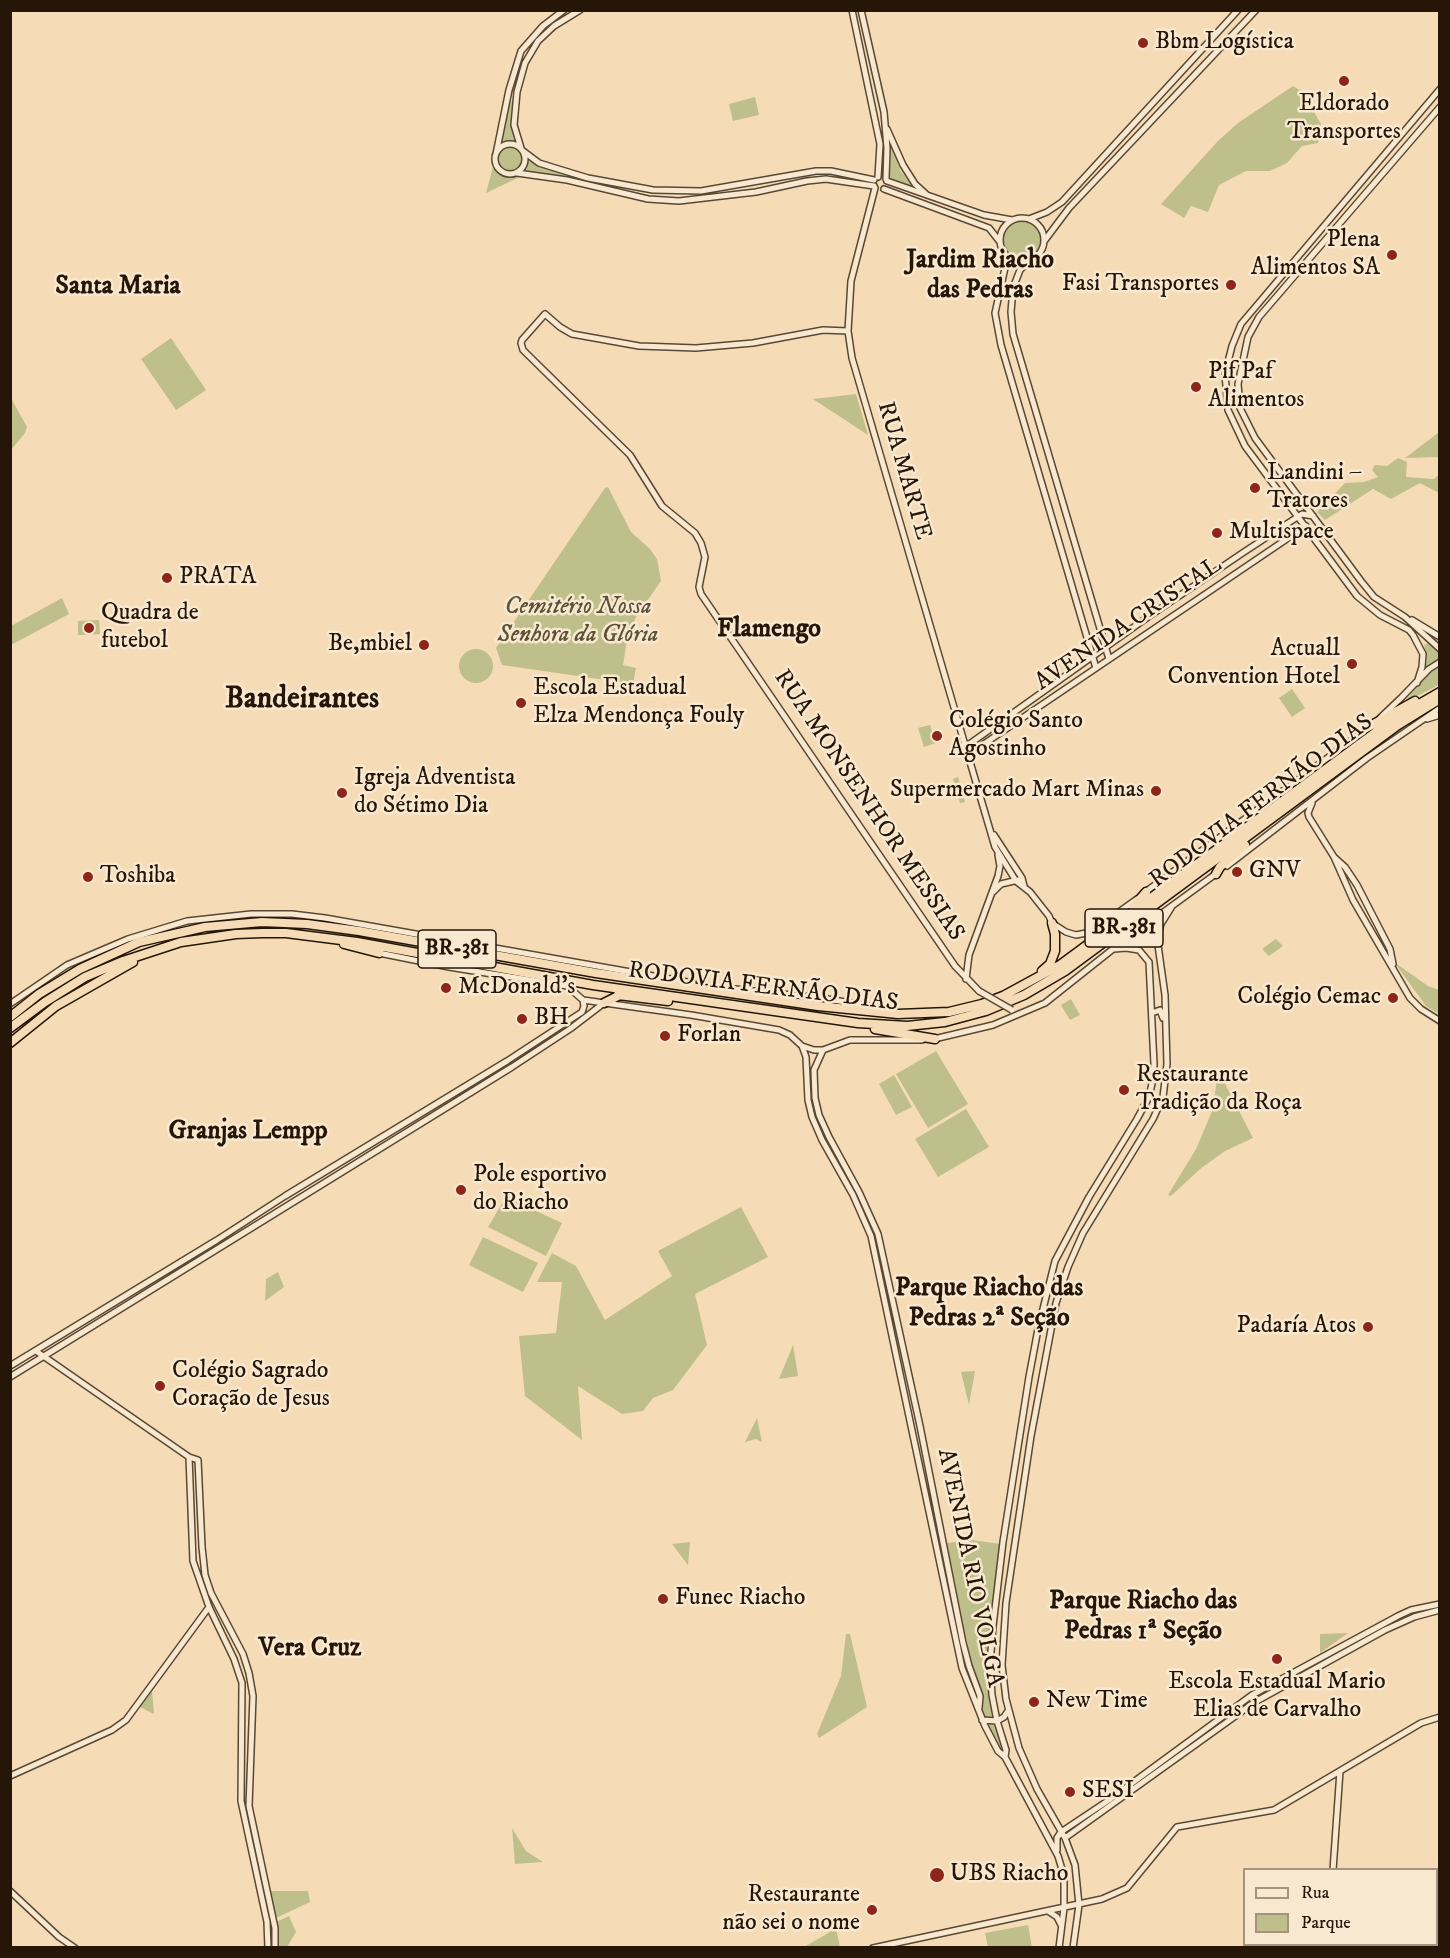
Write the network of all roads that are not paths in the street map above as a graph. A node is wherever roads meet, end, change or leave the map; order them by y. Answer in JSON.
{"nodes":[{"id":1,"x":564,"y":10,"type":"edge"},
{"id":2,"x":580,"y":10,"type":"edge"},
{"id":3,"x":852,"y":10,"type":"edge"},
{"id":4,"x":861,"y":10,"type":"edge"},
{"id":5,"x":1238,"y":10,"type":"edge"},
{"id":6,"x":1256,"y":10,"type":"edge"},
{"id":7,"x":571,"y":12,"type":"edge"},
{"id":8,"x":878,"y":87,"type":"junction"},
{"id":9,"x":870,"y":89,"type":"junction"},
{"id":10,"x":1440,"y":89,"type":"edge"},
{"id":11,"x":509,"y":90,"type":"junction"},
{"id":12,"x":517,"y":92,"type":"junction"},
{"id":13,"x":1440,"y":107,"type":"edge"},
{"id":14,"x":885,"y":124,"type":"junction"},
{"id":15,"x":522,"y":150,"type":"junction"},
{"id":16,"x":496,"y":154,"type":"junction"},
{"id":17,"x":517,"y":173,"type":"junction"},
{"id":18,"x":886,"y":180,"type":"junction"},
{"id":19,"x":877,"y":185,"type":"junction"},
{"id":20,"x":931,"y":198,"type":"junction"},
{"id":21,"x":1029,"y":219,"type":"junction"},
{"id":22,"x":1012,"y":220,"type":"junction"},
{"id":23,"x":1045,"y":240,"type":"junction"},
{"id":24,"x":1000,"y":242,"type":"junction"},
{"id":25,"x":1003,"y":250,"type":"junction"},
{"id":26,"x":1029,"y":261,"type":"junction"},
{"id":27,"x":848,"y":331,"type":"junction"},
{"id":28,"x":1277,"y":468,"type":"junction"},
{"id":29,"x":1268,"y":476,"type":"junction"},
{"id":30,"x":1299,"y":516,"type":"junction"},
{"id":31,"x":1314,"y":517,"type":"junction"},
{"id":32,"x":1306,"y":526,"type":"junction"},
{"id":33,"x":1276,"y":531,"type":"junction"},
{"id":34,"x":1284,"y":541,"type":"junction"},
{"id":35,"x":1244,"y":552,"type":"junction"},
{"id":36,"x":1252,"y":563,"type":"junction"},
{"id":37,"x":1405,"y":617,"type":"junction"},
{"id":38,"x":1440,"y":637,"type":"edge"},
{"id":39,"x":1429,"y":638,"type":"junction"},
{"id":40,"x":1419,"y":644,"type":"junction"},
{"id":41,"x":1106,"y":647,"type":"junction"},
{"id":42,"x":1440,"y":649,"type":"edge"},
{"id":43,"x":1092,"y":656,"type":"junction"},
{"id":44,"x":1109,"y":659,"type":"junction"},
{"id":45,"x":1440,"y":662,"type":"edge"},
{"id":46,"x":1096,"y":668,"type":"junction"},
{"id":47,"x":1417,"y":682,"type":"junction"},
{"id":48,"x":1440,"y":691,"type":"edge"},
{"id":49,"x":1440,"y":699,"type":"edge"},
{"id":50,"x":1440,"y":708,"type":"edge"},
{"id":51,"x":1440,"y":715,"type":"edge"},
{"id":52,"x":1414,"y":724,"type":"junction"},
{"id":53,"x":1370,"y":726,"type":"junction"},
{"id":54,"x":967,"y":745,"type":"junction"},
{"id":55,"x":970,"y":754,"type":"junction"},
{"id":56,"x":1312,"y":801,"type":"junction"},
{"id":57,"x":1268,"y":823,"type":"junction"},
{"id":58,"x":993,"y":834,"type":"junction"},
{"id":59,"x":996,"y":848,"type":"junction"},
{"id":60,"x":1334,"y":856,"type":"junction"},
{"id":61,"x":1348,"y":872,"type":"junction"},
{"id":62,"x":1216,"y":874,"type":"junction"},
{"id":63,"x":1342,"y":876,"type":"junction"},
{"id":64,"x":1019,"y":879,"type":"junction"},
{"id":65,"x":1146,"y":892,"type":"junction"},
{"id":66,"x":990,"y":896,"type":"junction"},
{"id":67,"x":1173,"y":904,"type":"junction"},
{"id":68,"x":1052,"y":923,"type":"junction"},
{"id":69,"x":1099,"y":937,"type":"junction"},
{"id":70,"x":332,"y":939,"type":"junction"},
{"id":71,"x":162,"y":946,"type":"junction"},
{"id":72,"x":1113,"y":949,"type":"junction"},
{"id":73,"x":379,"y":953,"type":"joint"},
{"id":74,"x":1385,"y":956,"type":"junction"},
{"id":75,"x":1392,"y":957,"type":"junction"},
{"id":76,"x":1393,"y":965,"type":"junction"},
{"id":77,"x":966,"y":979,"type":"junction"},
{"id":78,"x":567,"y":986,"type":"junction"},
{"id":79,"x":620,"y":995,"type":"junction"},
{"id":80,"x":1003,"y":996,"type":"junction"},
{"id":81,"x":583,"y":1000,"type":"junction"},
{"id":82,"x":710,"y":1002,"type":"junction"},
{"id":83,"x":604,"y":1003,"type":"junction"},
{"id":84,"x":10,"y":1005,"type":"edge"},
{"id":85,"x":882,"y":1008,"type":"joint"},
{"id":86,"x":1031,"y":1010,"type":"junction"},
{"id":87,"x":1152,"y":1013,"type":"junction"},
{"id":88,"x":915,"y":1014,"type":"junction"},
{"id":89,"x":10,"y":1017,"type":"edge"},
{"id":90,"x":1440,"y":1022,"type":"edge"},
{"id":91,"x":566,"y":1023,"type":"junction"},
{"id":92,"x":858,"y":1023,"type":"junction"},
{"id":93,"x":10,"y":1028,"type":"edge"},
{"id":94,"x":570,"y":1029,"type":"junction"},
{"id":95,"x":1166,"y":1029,"type":"junction"},
{"id":96,"x":935,"y":1039,"type":"junction"},
{"id":97,"x":10,"y":1043,"type":"edge"},
{"id":98,"x":802,"y":1046,"type":"junction"},
{"id":99,"x":823,"y":1050,"type":"junction"},
{"id":100,"x":485,"y":1075,"type":"junction"},
{"id":101,"x":489,"y":1082,"type":"junction"},
{"id":102,"x":1089,"y":1197,"type":"junction"},
{"id":103,"x":1099,"y":1204,"type":"junction"},
{"id":104,"x":1038,"y":1329,"type":"junction"},
{"id":105,"x":1050,"y":1333,"type":"junction"},
{"id":106,"x":36,"y":1351,"type":"junction"},
{"id":107,"x":44,"y":1357,"type":"junction"},
{"id":108,"x":10,"y":1366,"type":"edge"},
{"id":109,"x":10,"y":1377,"type":"edge"},
{"id":110,"x":189,"y":1457,"type":"junction"},
{"id":111,"x":1440,"y":1604,"type":"edge"},
{"id":112,"x":209,"y":1607,"type":"junction"},
{"id":113,"x":1440,"y":1610,"type":"edge"},
{"id":114,"x":979,"y":1710,"type":"junction"},
{"id":115,"x":1008,"y":1711,"type":"junction"},
{"id":116,"x":1440,"y":1717,"type":"edge"},
{"id":117,"x":982,"y":1720,"type":"junction"},
{"id":118,"x":997,"y":1721,"type":"junction"},
{"id":119,"x":1019,"y":1748,"type":"junction"},
{"id":120,"x":1006,"y":1750,"type":"junction"},
{"id":121,"x":998,"y":1751,"type":"junction"},
{"id":122,"x":1005,"y":1757,"type":"junction"},
{"id":123,"x":1340,"y":1771,"type":"junction"},
{"id":124,"x":10,"y":1776,"type":"edge"},
{"id":125,"x":1063,"y":1835,"type":"junction"},
{"id":126,"x":1058,"y":1856,"type":"junction"},
{"id":127,"x":1333,"y":1868,"type":"edge"},
{"id":128,"x":10,"y":1891,"type":"edge"},
{"id":129,"x":1078,"y":1905,"type":"junction"},
{"id":130,"x":1064,"y":1908,"type":"junction"},
{"id":131,"x":1048,"y":1911,"type":"junction"},
{"id":132,"x":1062,"y":1927,"type":"junction"},
{"id":133,"x":75,"y":1947,"type":"edge"},
{"id":134,"x":268,"y":1947,"type":"edge"},
{"id":135,"x":275,"y":1947,"type":"edge"},
{"id":136,"x":873,"y":1947,"type":"edge"},
{"id":137,"x":1059,"y":1947,"type":"edge"},
{"id":138,"x":1073,"y":1947,"type":"edge"}],
"edges":[{"from":1,"to":11,"type":"street"},
{"from":2,"to":7,"type":"street"},
{"from":3,"to":9,"type":"street"},
{"from":4,"to":8,"type":"street"},
{"from":5,"to":21,"type":"street"},
{"from":6,"to":23,"type":"street"},
{"from":7,"to":12,"type":"street"},
{"from":8,"to":9,"type":"street"},
{"from":8,"to":14,"type":"street"},
{"from":9,"to":19,"type":"street"},
{"from":10,"to":29,"type":"street"},
{"from":11,"to":12,"type":"street"},
{"from":11,"to":16,"type":"street"},
{"from":12,"to":15,"type":"street"},
{"from":13,"to":28,"type":"street"},
{"from":14,"to":18,"type":"street"},
{"from":14,"to":20,"type":"street"},
{"from":15,"to":16,"type":"street"},
{"from":15,"to":17,"type":"street"},
{"from":15,"to":19,"type":"street"},
{"from":16,"to":17,"type":"street"},
{"from":17,"to":19,"type":"street"},
{"from":18,"to":19,"type":"street"},
{"from":18,"to":19,"type":"street"},
{"from":18,"to":20,"type":"street"},
{"from":19,"to":24,"type":"street"},
{"from":19,"to":27,"type":"street","name":"RUA MARTE"},
{"from":20,"to":22,"type":"street"},
{"from":21,"to":22,"type":"street"},
{"from":21,"to":23,"type":"street"},
{"from":22,"to":24,"type":"street"},
{"from":23,"to":26,"type":"street"},
{"from":24,"to":25,"type":"street"},
{"from":25,"to":26,"type":"street"},
{"from":25,"to":43,"type":"street"},
{"from":26,"to":41,"type":"street"},
{"from":27,"to":54,"type":"street","name":"RUA MARTE"},
{"from":27,"to":77,"type":"street","name":"RUA MONSENHOR MESSIAS"},
{"from":28,"to":29,"type":"street"},
{"from":28,"to":31,"type":"street"},
{"from":29,"to":30,"type":"street"},
{"from":30,"to":31,"type":"street"},
{"from":30,"to":32,"type":"street"},
{"from":30,"to":33,"type":"street","name":"AVENIDA CRISTAL"},
{"from":31,"to":37,"type":"street"},
{"from":32,"to":34,"type":"street","name":"AVENIDA CRISTAL"},
{"from":32,"to":40,"type":"street"},
{"from":33,"to":34,"type":"street"},
{"from":33,"to":35,"type":"street","name":"AVENIDA CRISTAL"},
{"from":34,"to":36,"type":"street","name":"AVENIDA CRISTAL"},
{"from":35,"to":36,"type":"street"},
{"from":35,"to":41,"type":"street","name":"AVENIDA CRISTAL"},
{"from":36,"to":44,"type":"street","name":"AVENIDA CRISTAL"},
{"from":37,"to":38,"type":"street"},
{"from":37,"to":39,"type":"street"},
{"from":39,"to":40,"type":"street"},
{"from":39,"to":42,"type":"street"},
{"from":40,"to":47,"type":"street"},
{"from":41,"to":43,"type":"street","name":"AVENIDA CRISTAL"},
{"from":41,"to":44,"type":"street"},
{"from":43,"to":46,"type":"street"},
{"from":43,"to":54,"type":"street","name":"AVENIDA CRISTAL"},
{"from":44,"to":46,"type":"street","name":"AVENIDA CRISTAL"},
{"from":45,"to":47,"type":"street","number":"BR-381"},
{"from":46,"to":55,"type":"street","name":"AVENIDA CRISTAL"},
{"from":47,"to":53,"type":"street","number":"BR-381"},
{"from":48,"to":53,"type":"highway","number":"BR-381"},
{"from":48,"to":69,"type":"highway","name":"RODOVIA FERNÃO DIAS","number":"BR-381"},
{"from":49,"to":57,"type":"highway","name":"RODOVIA FERNÃO DIAS","number":"BR-381"},
{"from":50,"to":52,"type":"street","number":"BR-381"},
{"from":51,"to":52,"type":"street"},
{"from":52,"to":56,"type":"street","number":"BR-381"},
{"from":53,"to":65,"type":"street","number":"BR-381"},
{"from":54,"to":55,"type":"street","name":"RUA MARTE"},
{"from":55,"to":58,"type":"street"},
{"from":56,"to":60,"type":"street"},
{"from":56,"to":62,"type":"street","number":"BR-381"},
{"from":57,"to":62,"type":"highway"},
{"from":57,"to":92,"type":"highway","name":"RODOVIA FERNÃO DIAS","number":"BR-381"},
{"from":58,"to":59,"type":"street"},
{"from":58,"to":64,"type":"street"},
{"from":59,"to":64,"type":"street"},
{"from":59,"to":66,"type":"street"},
{"from":60,"to":61,"type":"street"},
{"from":60,"to":63,"type":"street"},
{"from":61,"to":63,"type":"street"},
{"from":61,"to":75,"type":"street"},
{"from":62,"to":67,"type":"street","number":"BR-381"},
{"from":63,"to":74,"type":"street"},
{"from":64,"to":66,"type":"street"},
{"from":64,"to":68,"type":"street"},
{"from":65,"to":68,"type":"street","number":"BR-381"},
{"from":65,"to":69,"type":"highway"},
{"from":66,"to":77,"type":"street"},
{"from":67,"to":72,"type":"street","number":"BR-381"},
{"from":67,"to":95,"type":"street"},
{"from":68,"to":80,"type":"highway"},
{"from":69,"to":80,"type":"highway","name":"RODOVIA FERNÃO DIAS","number":"BR-381"},
{"from":70,"to":71,"type":"highway","name":"RODOVIA FERNÃO DIAS","number":"BR-381"},
{"from":70,"to":73,"type":"highway","number":"BR-381"},
{"from":70,"to":82,"type":"highway","name":"RODOVIA FERNÃO DIAS","number":"BR-381"},
{"from":71,"to":93,"type":"highway","name":"RODOVIA FERNÃO DIAS","number":"BR-381"},
{"from":71,"to":97,"type":"highway"},
{"from":72,"to":86,"type":"street","number":"BR-381"},
{"from":72,"to":87,"type":"street"},
{"from":73,"to":78,"type":"street","number":"BR-381"},
{"from":74,"to":75,"type":"street"},
{"from":74,"to":76,"type":"street"},
{"from":75,"to":76,"type":"street"},
{"from":76,"to":90,"type":"street"},
{"from":77,"to":86,"type":"street","name":"RUA MONSENHOR MESSIAS","bridge":true},
{"from":78,"to":79,"type":"highway","number":"BR-381"},
{"from":78,"to":81,"type":"street"},
{"from":79,"to":82,"type":"highway","number":"BR-381"},
{"from":79,"to":83,"type":"highway"},
{"from":80,"to":88,"type":"highway","name":"RODOVIA FERNÃO DIAS","number":"BR-381"},
{"from":81,"to":83,"type":"street","name":"RODOVIA FERNÃO DIAS"},
{"from":81,"to":91,"type":"street"},
{"from":82,"to":92,"type":"highway","name":"RODOVIA FERNÃO DIAS","number":"BR-381"},
{"from":83,"to":94,"type":"street"},
{"from":83,"to":98,"type":"street","name":"RODOVIA FERNÃO DIAS"},
{"from":84,"to":85,"type":"street","name":"RODOVIA FERNÃO DIAS","number":"BR-381"},
{"from":85,"to":88,"type":"highway"},
{"from":86,"to":96,"type":"street","name":"RODOVIA FERNÃO DIAS","number":"BR-381"},
{"from":87,"to":95,"type":"street"},
{"from":87,"to":102,"type":"street"},
{"from":88,"to":89,"type":"highway","name":"RODOVIA FERNÃO DIAS","number":"BR-381"},
{"from":91,"to":94,"type":"street"},
{"from":91,"to":100,"type":"street"},
{"from":92,"to":96,"type":"highway"},
{"from":94,"to":101,"type":"street"},
{"from":95,"to":103,"type":"street"},
{"from":96,"to":99,"type":"street","name":"RODOVIA FERNÃO DIAS","number":"BR-381"},
{"from":98,"to":99,"type":"street","name":"RODOVIA FERNÃO DIAS"},
{"from":98,"to":114,"type":"street","name":"AVENIDA RIO VOLGA"},
{"from":99,"to":114,"type":"street","name":"AVENIDA RIO VOLGA"},
{"from":100,"to":101,"type":"street"},
{"from":100,"to":106,"type":"street"},
{"from":101,"to":107,"type":"street"},
{"from":102,"to":103,"type":"street"},
{"from":102,"to":104,"type":"street"},
{"from":103,"to":105,"type":"street"},
{"from":104,"to":105,"type":"street"},
{"from":104,"to":118,"type":"street"},
{"from":105,"to":115,"type":"street"},
{"from":106,"to":107,"type":"street"},
{"from":106,"to":108,"type":"street"},
{"from":107,"to":109,"type":"street"},
{"from":107,"to":110,"type":"street"},
{"from":110,"to":112,"type":"street"},
{"from":110,"to":135,"type":"street"},
{"from":111,"to":125,"type":"street"},
{"from":112,"to":124,"type":"street"},
{"from":112,"to":134,"type":"street"},
{"from":113,"to":125,"type":"street"},
{"from":114,"to":117,"type":"street"},
{"from":115,"to":118,"type":"street"},
{"from":115,"to":119,"type":"street"},
{"from":116,"to":123,"type":"street"},
{"from":117,"to":118,"type":"street"},
{"from":117,"to":121,"type":"street"},
{"from":118,"to":120,"type":"street"},
{"from":119,"to":120,"type":"street"},
{"from":119,"to":125,"type":"street"},
{"from":120,"to":121,"type":"street"},
{"from":120,"to":122,"type":"street"},
{"from":121,"to":122,"type":"street"},
{"from":122,"to":126,"type":"street"},
{"from":123,"to":127,"type":"street"},
{"from":123,"to":129,"type":"street"},
{"from":125,"to":126,"type":"street"},
{"from":125,"to":129,"type":"street"},
{"from":126,"to":130,"type":"street"},
{"from":128,"to":133,"type":"street"},
{"from":129,"to":130,"type":"street"},
{"from":129,"to":138,"type":"street"},
{"from":130,"to":131,"type":"street"},
{"from":130,"to":132,"type":"street"},
{"from":131,"to":132,"type":"street"},
{"from":131,"to":136,"type":"street"},
{"from":132,"to":137,"type":"street"}]}
